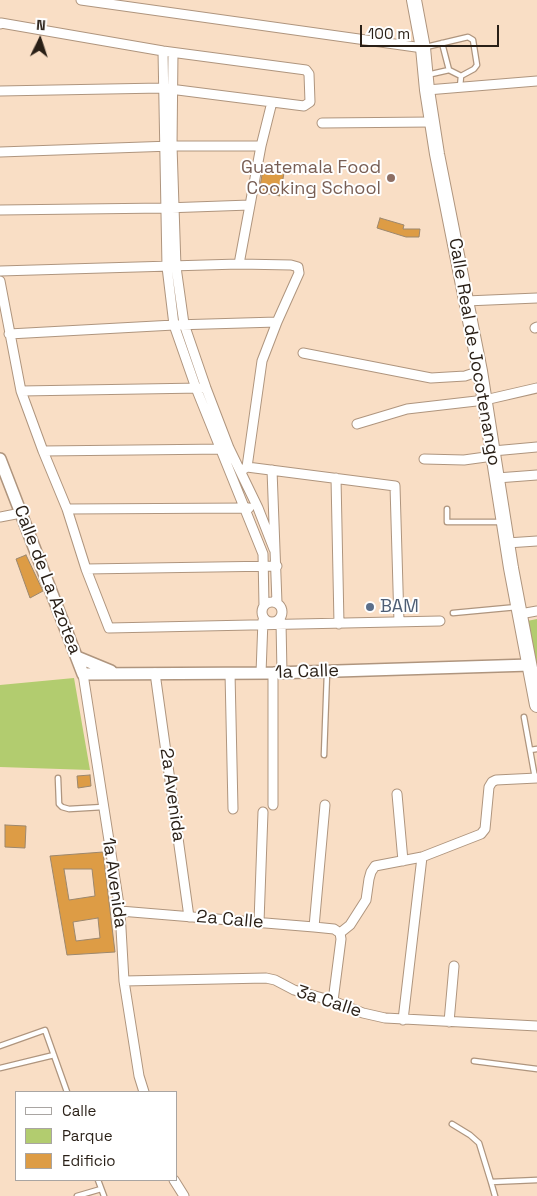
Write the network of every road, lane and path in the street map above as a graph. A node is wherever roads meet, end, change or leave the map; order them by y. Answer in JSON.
{"nodes":[{"id":1,"x":81,"y":0,"type":"edge"},
{"id":2,"x":414,"y":0,"type":"edge"},
{"id":3,"x":0,"y":24,"type":"edge"},
{"id":4,"x":442,"y":43,"type":"junction"},
{"id":5,"x":423,"y":48,"type":"junction"},
{"id":6,"x":163,"y":51,"type":"junction"},
{"id":7,"x":172,"y":53,"type":"junction"},
{"id":8,"x":450,"y":70,"type":"junction"},
{"id":9,"x":426,"y":75,"type":"junction"},
{"id":10,"x":461,"y":76,"type":"junction"},
{"id":11,"x":537,"y":80,"type":"edge"},
{"id":12,"x":460,"y":87,"type":"junction"},
{"id":13,"x":167,"y":88,"type":"junction"},
{"id":14,"x":427,"y":90,"type":"junction"},
{"id":15,"x":0,"y":91,"type":"edge"},
{"id":16,"x":272,"y":102,"type":"junction"},
{"id":17,"x":432,"y":122,"type":"junction"},
{"id":18,"x":322,"y":123,"type":"dead end"},
{"id":19,"x":168,"y":146,"type":"junction"},
{"id":20,"x":261,"y":146,"type":"junction"},
{"id":21,"x":0,"y":152,"type":"edge"},
{"id":22,"x":250,"y":205,"type":"junction"},
{"id":23,"x":170,"y":208,"type":"junction"},
{"id":24,"x":0,"y":210,"type":"edge"},
{"id":25,"x":239,"y":264,"type":"junction"},
{"id":26,"x":171,"y":267,"type":"junction"},
{"id":27,"x":0,"y":271,"type":"edge"},
{"id":28,"x":0,"y":281,"type":"edge"},
{"id":29,"x":537,"y":298,"type":"edge"},
{"id":30,"x":466,"y":301,"type":"junction"},
{"id":31,"x":277,"y":322,"type":"junction"},
{"id":32,"x":179,"y":324,"type":"junction"},
{"id":33,"x":9,"y":334,"type":"junction"},
{"id":34,"x":303,"y":353,"type":"dead end"},
{"id":35,"x":480,"y":371,"type":"junction"},
{"id":36,"x":196,"y":388,"type":"junction"},
{"id":37,"x":206,"y":388,"type":"junction"},
{"id":38,"x":537,"y":388,"type":"edge"},
{"id":39,"x":21,"y":391,"type":"junction"},
{"id":40,"x":485,"y":400,"type":"junction"},
{"id":41,"x":356,"y":424,"type":"dead end"},
{"id":42,"x":537,"y":447,"type":"edge"},
{"id":43,"x":224,"y":449,"type":"junction"},
{"id":44,"x":43,"y":451,"type":"junction"},
{"id":45,"x":493,"y":454,"type":"junction"},
{"id":46,"x":0,"y":459,"type":"edge"},
{"id":47,"x":424,"y":459,"type":"dead end"},
{"id":48,"x":244,"y":469,"type":"junction"},
{"id":49,"x":272,"y":470,"type":"junction"},
{"id":50,"x":537,"y":475,"type":"edge"},
{"id":51,"x":336,"y":478,"type":"junction"},
{"id":52,"x":497,"y":478,"type":"junction"},
{"id":53,"x":244,"y":508,"type":"junction"},
{"id":54,"x":258,"y":508,"type":"junction"},
{"id":55,"x":67,"y":509,"type":"junction"},
{"id":56,"x":447,"y":509,"type":"dead end"},
{"id":57,"x":21,"y":513,"type":"junction"},
{"id":58,"x":0,"y":517,"type":"edge"},
{"id":59,"x":504,"y":522,"type":"junction"},
{"id":60,"x":537,"y":541,"type":"edge"},
{"id":61,"x":507,"y":543,"type":"junction"},
{"id":62,"x":274,"y":549,"type":"junction"},
{"id":63,"x":264,"y":566,"type":"junction"},
{"id":64,"x":277,"y":566,"type":"junction"},
{"id":65,"x":86,"y":569,"type":"junction"},
{"id":66,"x":277,"y":603,"type":"junction"},
{"id":67,"x":264,"y":606,"type":"junction"},
{"id":68,"x":520,"y":610,"type":"junction"},
{"id":69,"x":537,"y":611,"type":"edge"},
{"id":70,"x":454,"y":613,"type":"dead end"},
{"id":71,"x":281,"y":621,"type":"junction"},
{"id":72,"x":263,"y":622,"type":"junction"},
{"id":73,"x":399,"y":622,"type":"junction"},
{"id":74,"x":440,"y":622,"type":"dead end"},
{"id":75,"x":338,"y":624,"type":"junction"},
{"id":76,"x":77,"y":657,"type":"junction"},
{"id":77,"x":530,"y":665,"type":"junction"},
{"id":78,"x":328,"y":671,"type":"junction"},
{"id":79,"x":115,"y":673,"type":"junction"},
{"id":80,"x":154,"y":673,"type":"junction"},
{"id":81,"x":230,"y":673,"type":"junction"},
{"id":82,"x":260,"y":673,"type":"junction"},
{"id":83,"x":277,"y":673,"type":"junction"},
{"id":84,"x":83,"y":674,"type":"junction"},
{"id":85,"x":537,"y":705,"type":"edge"},
{"id":86,"x":524,"y":717,"type":"dead end"},
{"id":87,"x":537,"y":749,"type":"edge"},
{"id":88,"x":530,"y":750,"type":"junction"},
{"id":89,"x":324,"y":755,"type":"dead end"},
{"id":90,"x":58,"y":778,"type":"dead end"},
{"id":91,"x":536,"y":778,"type":"edge"},
{"id":92,"x":397,"y":794,"type":"dead end"},
{"id":93,"x":273,"y":805,"type":"dead end"},
{"id":94,"x":324,"y":805,"type":"dead end"},
{"id":95,"x":103,"y":807,"type":"junction"},
{"id":96,"x":233,"y":809,"type":"dead end"},
{"id":97,"x":264,"y":812,"type":"dead end"},
{"id":98,"x":422,"y":857,"type":"junction"},
{"id":99,"x":403,"y":861,"type":"junction"},
{"id":100,"x":120,"y":911,"type":"junction"},
{"id":101,"x":189,"y":917,"type":"junction"},
{"id":102,"x":259,"y":922,"type":"junction"},
{"id":103,"x":314,"y":927,"type":"junction"},
{"id":104,"x":340,"y":933,"type":"junction"},
{"id":105,"x":454,"y":966,"type":"dead end"},
{"id":106,"x":124,"y":981,"type":"junction"},
{"id":107,"x":333,"y":1001,"type":"junction"},
{"id":108,"x":403,"y":1020,"type":"junction"},
{"id":109,"x":449,"y":1022,"type":"junction"},
{"id":110,"x":537,"y":1026,"type":"edge"},
{"id":111,"x":0,"y":1046,"type":"edge"},
{"id":112,"x":54,"y":1055,"type":"junction"},
{"id":113,"x":474,"y":1061,"type":"dead end"},
{"id":114,"x":0,"y":1068,"type":"edge"},
{"id":115,"x":537,"y":1070,"type":"edge"},
{"id":116,"x":67,"y":1091,"type":"edge"},
{"id":117,"x":144,"y":1091,"type":"edge"},
{"id":118,"x":452,"y":1124,"type":"dead end"},
{"id":119,"x":537,"y":1180,"type":"edge"},
{"id":120,"x":98,"y":1181,"type":"edge"},
{"id":121,"x":175,"y":1181,"type":"edge"},
{"id":122,"x":491,"y":1182,"type":"junction"},
{"id":123,"x":101,"y":1189,"type":"junction"},
{"id":124,"x":77,"y":1196,"type":"edge"},
{"id":125,"x":104,"y":1196,"type":"edge"},
{"id":126,"x":184,"y":1196,"type":"edge"},
{"id":127,"x":495,"y":1196,"type":"edge"}],
"edges":[{"from":1,"to":5,"type":"street"},
{"from":2,"to":5,"type":"main road","name":"Calle Real de Jocotenango"},
{"from":3,"to":6,"type":"street"},
{"from":4,"to":5,"type":"lane"},
{"from":4,"to":8,"type":"lane"},
{"from":4,"to":10,"type":"lane"},
{"from":5,"to":9,"type":"main road","name":"Calle Real de Jocotenango"},
{"from":6,"to":7,"type":"street"},
{"from":6,"to":13,"type":"street"},
{"from":7,"to":13,"type":"street"},
{"from":7,"to":16,"type":"street"},
{"from":8,"to":9,"type":"lane"},
{"from":8,"to":10,"type":"lane"},
{"from":9,"to":14,"type":"main road","name":"Calle Real de Jocotenango"},
{"from":10,"to":12,"type":"lane"},
{"from":11,"to":12,"type":"street"},
{"from":12,"to":14,"type":"street"},
{"from":13,"to":15,"type":"street"},
{"from":13,"to":16,"type":"street"},
{"from":13,"to":19,"type":"street"},
{"from":14,"to":17,"type":"main road","name":"Calle Real de Jocotenango"},
{"from":16,"to":20,"type":"street"},
{"from":17,"to":18,"type":"street"},
{"from":17,"to":30,"type":"main road","name":"Calle Real de Jocotenango"},
{"from":19,"to":20,"type":"street"},
{"from":19,"to":21,"type":"street"},
{"from":19,"to":23,"type":"street"},
{"from":20,"to":22,"type":"street"},
{"from":22,"to":23,"type":"street"},
{"from":22,"to":25,"type":"street"},
{"from":23,"to":24,"type":"street"},
{"from":23,"to":26,"type":"street"},
{"from":25,"to":26,"type":"street"},
{"from":25,"to":31,"type":"street"},
{"from":26,"to":27,"type":"street"},
{"from":26,"to":32,"type":"street"},
{"from":28,"to":33,"type":"street"},
{"from":29,"to":30,"type":"street"},
{"from":30,"to":35,"type":"main road","name":"Calle Real de Jocotenango"},
{"from":31,"to":32,"type":"street"},
{"from":31,"to":48,"type":"street"},
{"from":32,"to":33,"type":"street"},
{"from":32,"to":36,"type":"street"},
{"from":32,"to":37,"type":"street"},
{"from":33,"to":39,"type":"street"},
{"from":34,"to":35,"type":"street"},
{"from":35,"to":40,"type":"main road","name":"Calle Real de Jocotenango"},
{"from":36,"to":37,"type":"street"},
{"from":36,"to":39,"type":"street"},
{"from":36,"to":43,"type":"street"},
{"from":37,"to":43,"type":"street"},
{"from":38,"to":40,"type":"street"},
{"from":39,"to":44,"type":"street"},
{"from":40,"to":41,"type":"street"},
{"from":40,"to":45,"type":"main road","name":"Calle Real de Jocotenango"},
{"from":42,"to":45,"type":"street"},
{"from":43,"to":44,"type":"street"},
{"from":43,"to":48,"type":"street"},
{"from":43,"to":53,"type":"street"},
{"from":44,"to":55,"type":"street"},
{"from":45,"to":47,"type":"street"},
{"from":45,"to":52,"type":"main road","name":"Calle Real de Jocotenango"},
{"from":46,"to":57,"type":"street","name":"Calle de La Azotea"},
{"from":48,"to":49,"type":"street"},
{"from":48,"to":54,"type":"street"},
{"from":49,"to":51,"type":"street"},
{"from":49,"to":62,"type":"street"},
{"from":50,"to":52,"type":"street"},
{"from":51,"to":73,"type":"street"},
{"from":51,"to":75,"type":"street"},
{"from":52,"to":59,"type":"main road","name":"Calle Real de Jocotenango"},
{"from":53,"to":54,"type":"street"},
{"from":53,"to":55,"type":"street"},
{"from":53,"to":63,"type":"street"},
{"from":54,"to":62,"type":"street"},
{"from":55,"to":65,"type":"street"},
{"from":56,"to":59,"type":"lane"},
{"from":57,"to":58,"type":"street"},
{"from":57,"to":76,"type":"street","name":"Calle de La Azotea"},
{"from":59,"to":61,"type":"main road","name":"Calle Real de Jocotenango"},
{"from":60,"to":61,"type":"street"},
{"from":61,"to":68,"type":"main road","name":"Calle Real de Jocotenango"},
{"from":62,"to":64,"type":"street"},
{"from":63,"to":64,"type":"street"},
{"from":63,"to":65,"type":"street"},
{"from":63,"to":67,"type":"street"},
{"from":64,"to":66,"type":"street"},
{"from":65,"to":72,"type":"street"},
{"from":66,"to":67,"type":"street"},
{"from":66,"to":71,"type":"street"},
{"from":67,"to":72,"type":"street"},
{"from":68,"to":69,"type":"street"},
{"from":68,"to":70,"type":"lane"},
{"from":68,"to":77,"type":"main road","name":"Calle Real de Jocotenango"},
{"from":71,"to":72,"type":"street"},
{"from":71,"to":75,"type":"street"},
{"from":71,"to":83,"type":"street"},
{"from":72,"to":82,"type":"street"},
{"from":73,"to":74,"type":"street"},
{"from":73,"to":75,"type":"street"},
{"from":76,"to":79,"type":"street"},
{"from":76,"to":84,"type":"street","name":"Calle de La Azotea"},
{"from":77,"to":78,"type":"street","name":"1a Calle"},
{"from":77,"to":85,"type":"main road","name":"Calle Real de Jocotenango"},
{"from":78,"to":83,"type":"street","name":"1a Calle"},
{"from":78,"to":89,"type":"lane"},
{"from":79,"to":80,"type":"street","name":"1a Calle"},
{"from":79,"to":84,"type":"street","name":"1a Calle"},
{"from":80,"to":81,"type":"street","name":"1a Calle"},
{"from":80,"to":101,"type":"street","name":"2a Avenida"},
{"from":81,"to":82,"type":"street","name":"1a Calle"},
{"from":81,"to":96,"type":"street"},
{"from":82,"to":83,"type":"street","name":"1a Calle"},
{"from":83,"to":93,"type":"street"},
{"from":84,"to":95,"type":"street","name":"1a Avenida"},
{"from":86,"to":88,"type":"lane"},
{"from":87,"to":88,"type":"lane"},
{"from":88,"to":91,"type":"lane"},
{"from":90,"to":95,"type":"lane"},
{"from":91,"to":98,"type":"street"},
{"from":92,"to":99,"type":"street"},
{"from":94,"to":103,"type":"street"},
{"from":95,"to":100,"type":"street","name":"1a Avenida"},
{"from":97,"to":102,"type":"street"},
{"from":98,"to":99,"type":"street"},
{"from":98,"to":108,"type":"street"},
{"from":99,"to":104,"type":"street"},
{"from":100,"to":101,"type":"street","name":"2a Calle"},
{"from":100,"to":106,"type":"street","name":"1a Avenida"},
{"from":101,"to":102,"type":"street","name":"2a Calle"},
{"from":102,"to":103,"type":"street","name":"2a Calle"},
{"from":103,"to":104,"type":"street","name":"2a Calle"},
{"from":104,"to":107,"type":"street"},
{"from":105,"to":109,"type":"street"},
{"from":106,"to":107,"type":"street","name":"3a Calle"},
{"from":106,"to":117,"type":"street","name":"1a Avenida"},
{"from":107,"to":108,"type":"street","name":"3a Calle"},
{"from":108,"to":109,"type":"street","name":"3a Calle"},
{"from":109,"to":110,"type":"street","name":"3a Calle"},
{"from":111,"to":112,"type":"lane"},
{"from":112,"to":114,"type":"lane"},
{"from":112,"to":116,"type":"lane"},
{"from":113,"to":115,"type":"lane"},
{"from":118,"to":122,"type":"lane"},
{"from":119,"to":122,"type":"lane"},
{"from":120,"to":123,"type":"lane"},
{"from":121,"to":126,"type":"street"},
{"from":122,"to":127,"type":"lane"},
{"from":123,"to":124,"type":"lane"},
{"from":123,"to":125,"type":"lane"}]}
